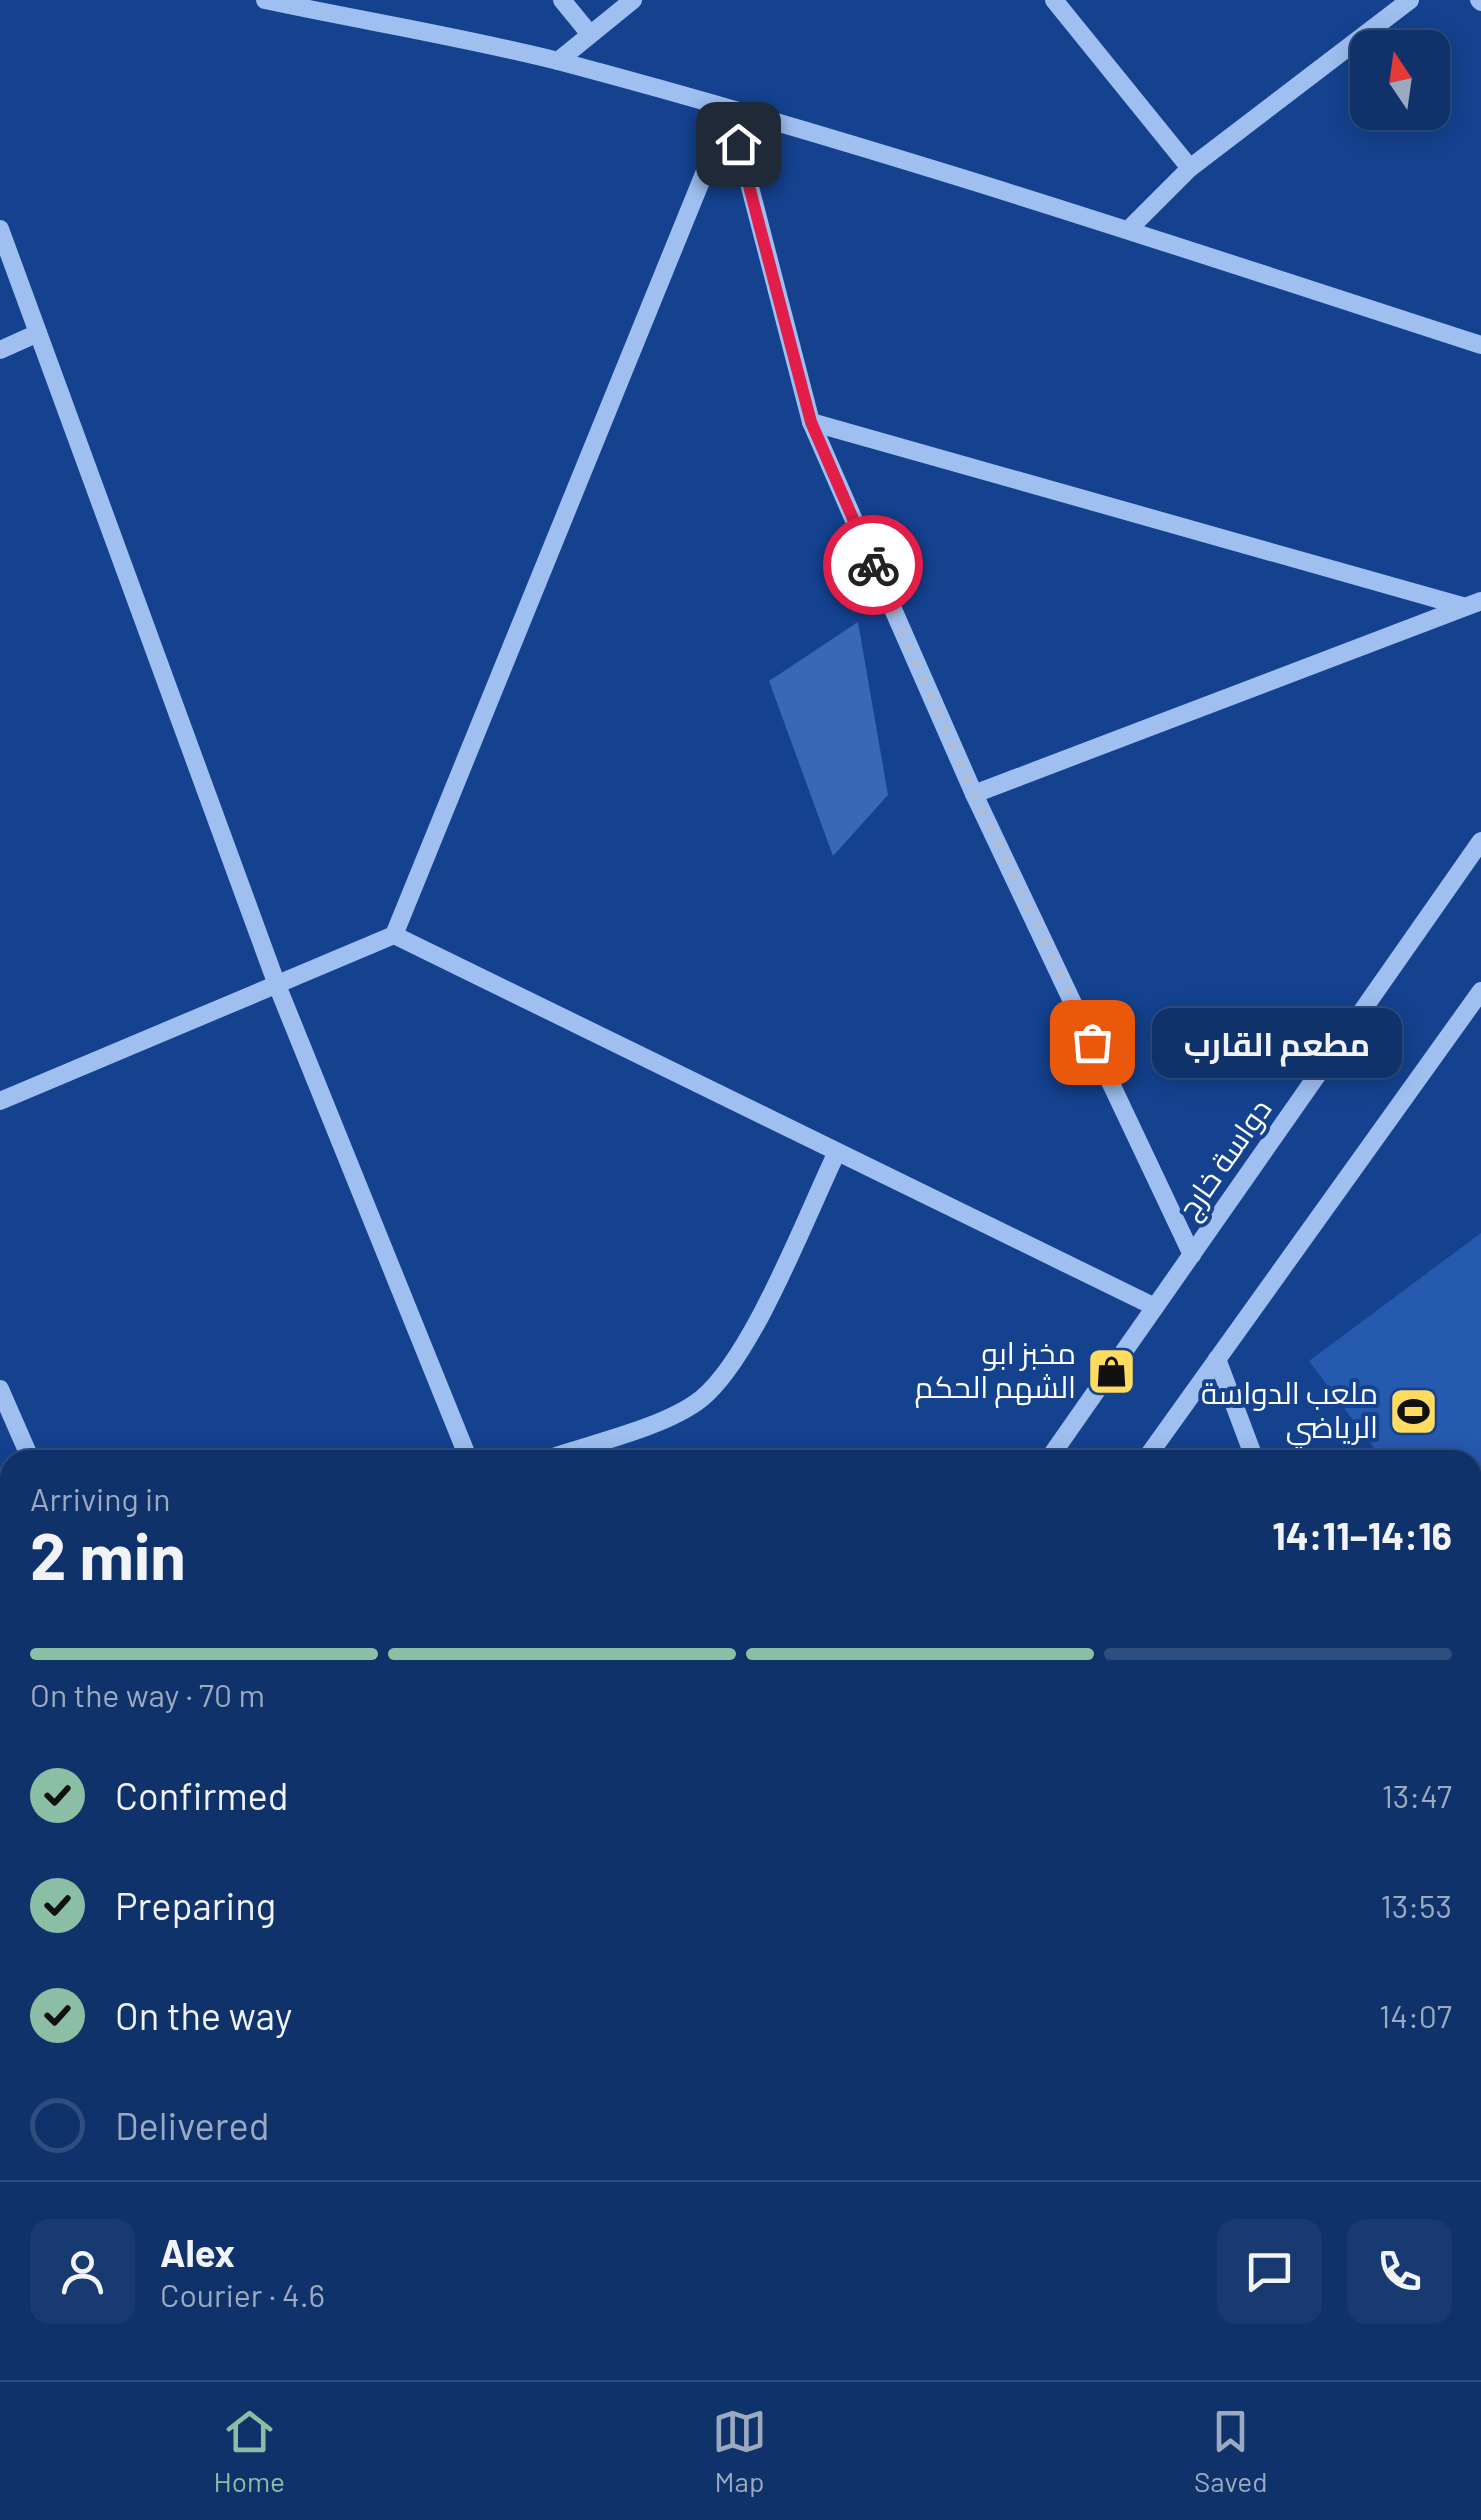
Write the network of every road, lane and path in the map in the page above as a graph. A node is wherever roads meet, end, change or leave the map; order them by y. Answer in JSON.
{"nodes":[{"id":1,"x":265,"y":0,"type":"edge"},
{"id":2,"x":562,"y":0,"type":"edge"},
{"id":3,"x":633,"y":0,"type":"edge"},
{"id":4,"x":1054,"y":0,"type":"edge"},
{"id":5,"x":1410,"y":0,"type":"edge"},
{"id":6,"x":589,"y":33,"type":"junction"},
{"id":7,"x":558,"y":61,"type":"junction"},
{"id":8,"x":730,"y":110,"type":"junction"},
{"id":9,"x":1190,"y":168,"type":"junction"},
{"id":10,"x":0,"y":229,"type":"edge"},
{"id":11,"x":1128,"y":230,"type":"junction"},
{"id":12,"x":38,"y":333,"type":"junction"},
{"id":13,"x":1481,"y":346,"type":"edge"},
{"id":14,"x":0,"y":350,"type":"edge"},
{"id":15,"x":811,"y":422,"type":"junction"},
{"id":16,"x":1472,"y":604,"type":"edge"},
{"id":17,"x":974,"y":794,"type":"junction"},
{"id":18,"x":1481,"y":841,"type":"edge"},
{"id":19,"x":394,"y":936,"type":"junction"},
{"id":20,"x":277,"y":985,"type":"junction"},
{"id":21,"x":1481,"y":991,"type":"edge"},
{"id":22,"x":0,"y":1101,"type":"edge"},
{"id":23,"x":837,"y":1152,"type":"junction"},
{"id":24,"x":1192,"y":1255,"type":"junction"},
{"id":25,"x":1155,"y":1307,"type":"junction"},
{"id":26,"x":1217,"y":1359,"type":"junction"},
{"id":27,"x":0,"y":1389,"type":"edge"},
{"id":28,"x":26,"y":1450,"type":"edge"},
{"id":29,"x":465,"y":1450,"type":"edge"},
{"id":30,"x":572,"y":1450,"type":"edge"},
{"id":31,"x":1055,"y":1450,"type":"edge"},
{"id":32,"x":1152,"y":1450,"type":"edge"},
{"id":33,"x":1251,"y":1450,"type":"edge"}],
"edges":[{"from":1,"to":7,"type":"street"},
{"from":2,"to":6,"type":"street"},
{"from":3,"to":6,"type":"street"},
{"from":4,"to":9,"type":"street"},
{"from":5,"to":9,"type":"street"},
{"from":6,"to":7,"type":"street"},
{"from":7,"to":8,"type":"street"},
{"from":8,"to":11,"type":"street"},
{"from":8,"to":15,"type":"street"},
{"from":8,"to":19,"type":"street"},
{"from":9,"to":11,"type":"street"},
{"from":10,"to":12,"type":"street"},
{"from":11,"to":13,"type":"street"},
{"from":12,"to":14,"type":"street"},
{"from":12,"to":20,"type":"street"},
{"from":15,"to":16,"type":"street"},
{"from":15,"to":17,"type":"street"},
{"from":16,"to":17,"type":"street"},
{"from":17,"to":24,"type":"street"},
{"from":18,"to":24,"type":"street","name":"دواسة خارج"},
{"from":19,"to":20,"type":"street"},
{"from":19,"to":23,"type":"street"},
{"from":20,"to":22,"type":"street"},
{"from":20,"to":29,"type":"street"},
{"from":21,"to":26,"type":"street"},
{"from":23,"to":25,"type":"street"},
{"from":23,"to":30,"type":"street"},
{"from":24,"to":25,"type":"street","name":"دواسة خارج"},
{"from":25,"to":31,"type":"street","name":"دواسة خارج"},
{"from":26,"to":32,"type":"street"},
{"from":26,"to":33,"type":"street"},
{"from":27,"to":28,"type":"street"}]}
